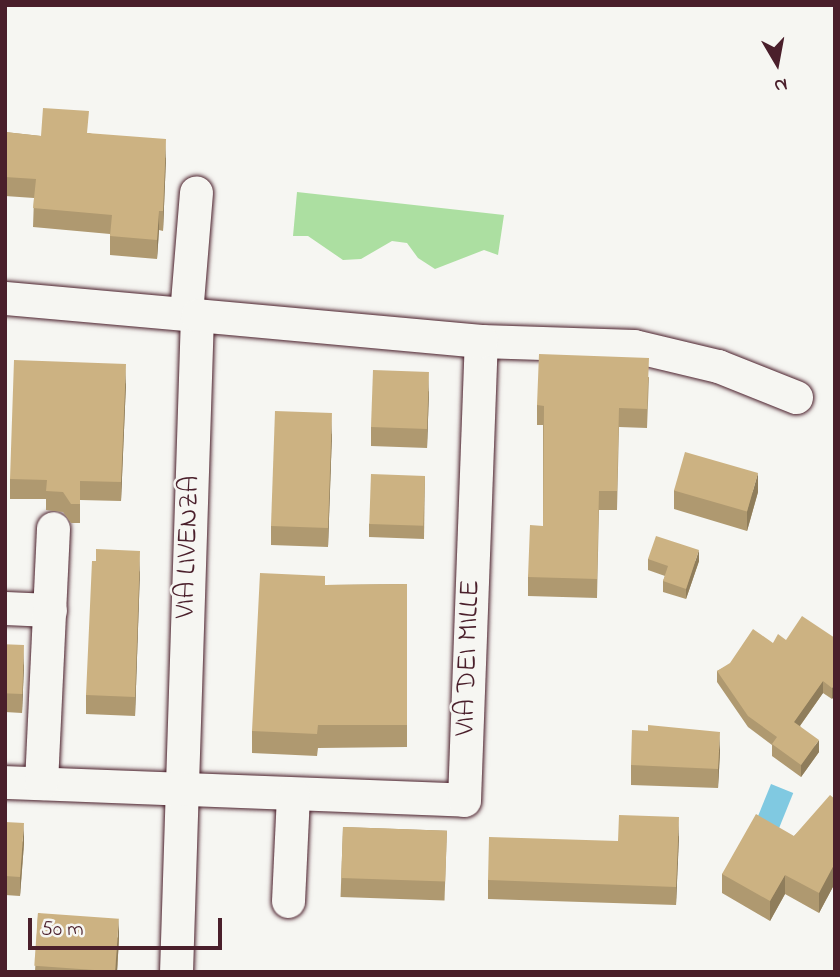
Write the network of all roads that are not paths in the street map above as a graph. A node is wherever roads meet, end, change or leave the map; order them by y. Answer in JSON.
{"nodes":[{"id":1,"x":196,"y":192,"type":"dead end"},
{"id":2,"x":5,"y":298,"type":"edge"},
{"id":3,"x":192,"y":315,"type":"junction"},
{"id":4,"x":481,"y":341,"type":"junction"},
{"id":5,"x":796,"y":397,"type":"dead end"},
{"id":6,"x":53,"y":528,"type":"dead end"},
{"id":7,"x":5,"y":608,"type":"edge"},
{"id":8,"x":50,"y":610,"type":"junction"},
{"id":9,"x":5,"y":782,"type":"edge"},
{"id":10,"x":41,"y":783,"type":"junction"},
{"id":11,"x":181,"y":788,"type":"junction"},
{"id":12,"x":293,"y":794,"type":"junction"},
{"id":13,"x":288,"y":901,"type":"dead end"},
{"id":14,"x":176,"y":972,"type":"edge"}],
"edges":[{"from":1,"to":3,"type":"street","name":"VIA LIVENZA"},
{"from":2,"to":3,"type":"street"},
{"from":3,"to":4,"type":"street"},
{"from":3,"to":11,"type":"street","name":"VIA LIVENZA"},
{"from":4,"to":5,"type":"street"},
{"from":4,"to":12,"type":"street","name":"VIA DEI MILLE"},
{"from":6,"to":8,"type":"street"},
{"from":7,"to":8,"type":"street"},
{"from":8,"to":10,"type":"street"},
{"from":9,"to":10,"type":"street","name":"VIA DEI MILLE"},
{"from":10,"to":11,"type":"street","name":"VIA DEI MILLE"},
{"from":11,"to":12,"type":"street","name":"VIA DEI MILLE"},
{"from":11,"to":14,"type":"street","name":"VIA LIVENZA"},
{"from":12,"to":13,"type":"street"}]}
